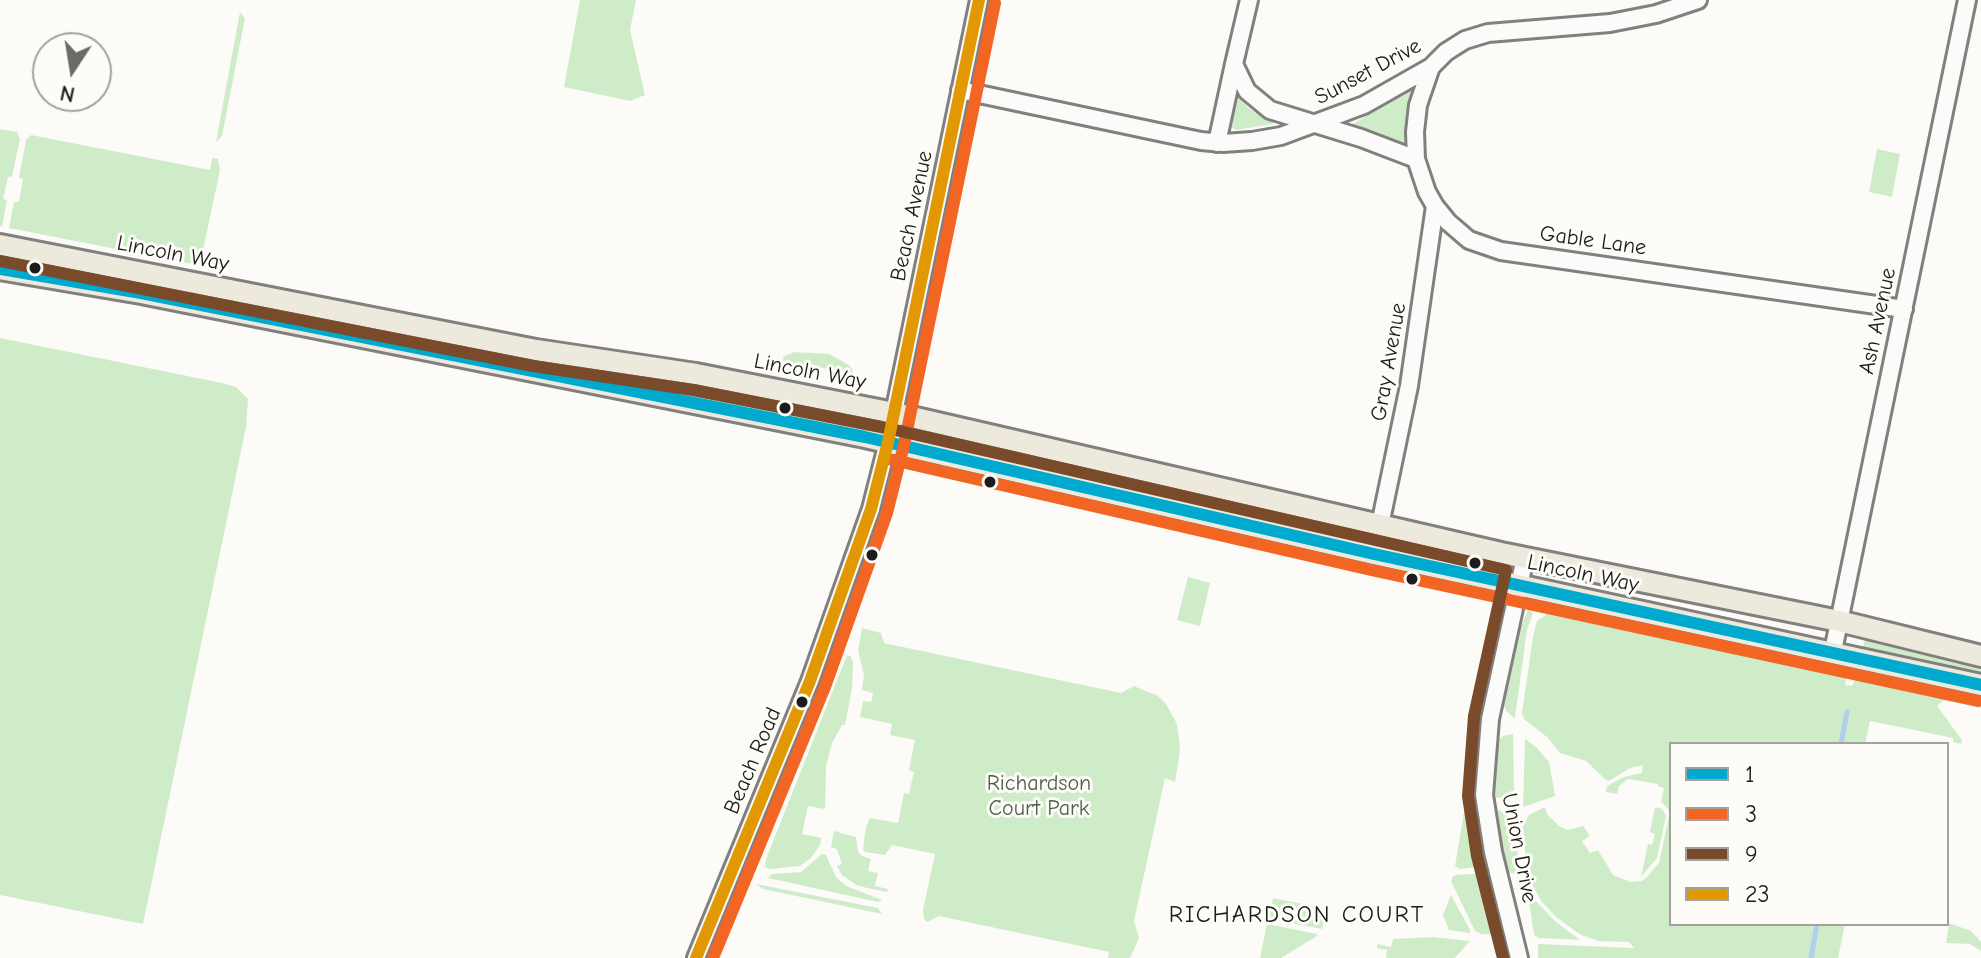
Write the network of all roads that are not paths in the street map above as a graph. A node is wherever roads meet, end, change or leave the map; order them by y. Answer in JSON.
{"nodes":[{"id":1,"x":979,"y":0,"type":"edge"},
{"id":2,"x":1249,"y":0,"type":"edge"},
{"id":3,"x":1644,"y":0,"type":"edge"},
{"id":4,"x":1698,"y":0,"type":"edge"},
{"id":5,"x":1967,"y":0,"type":"edge"},
{"id":6,"x":1631,"y":19,"type":"junction"},
{"id":7,"x":1234,"y":64,"type":"junction"},
{"id":8,"x":1431,"y":67,"type":"junction"},
{"id":9,"x":960,"y":90,"type":"junction"},
{"id":10,"x":1317,"y":124,"type":"junction"},
{"id":11,"x":1217,"y":143,"type":"junction"},
{"id":12,"x":1416,"y":159,"type":"junction"},
{"id":13,"x":1435,"y":206,"type":"junction"},
{"id":14,"x":0,"y":245,"type":"edge"},
{"id":15,"x":0,"y":269,"type":"edge"},
{"id":16,"x":1904,"y":309,"type":"junction"},
{"id":17,"x":894,"y":413,"type":"junction"},
{"id":18,"x":888,"y":442,"type":"junction"},
{"id":19,"x":1380,"y":525,"type":"junction"},
{"id":20,"x":1525,"y":558,"type":"junction"},
{"id":21,"x":1519,"y":585,"type":"junction"},
{"id":22,"x":1839,"y":621,"type":"junction"},
{"id":23,"x":1833,"y":651,"type":"junction"},
{"id":24,"x":1981,"y":656,"type":"edge"},
{"id":25,"x":1981,"y":685,"type":"edge"},
{"id":26,"x":696,"y":958,"type":"edge"},
{"id":27,"x":1519,"y":958,"type":"edge"}],
"edges":[{"from":1,"to":9,"type":"street","name":"Beach Avenue"},
{"from":2,"to":7,"type":"street"},
{"from":3,"to":6,"type":"street"},
{"from":4,"to":6,"type":"street","name":"Sunset Drive"},
{"from":5,"to":16,"type":"street","name":"Ash Avenue"},
{"from":6,"to":8,"type":"street","name":"Sunset Drive"},
{"from":7,"to":10,"type":"street"},
{"from":7,"to":11,"type":"street"},
{"from":8,"to":10,"type":"street","name":"Sunset Drive"},
{"from":8,"to":12,"type":"street","name":"Gable Lane"},
{"from":9,"to":11,"type":"street","name":"Sunset Drive"},
{"from":9,"to":17,"type":"street","name":"Beach Avenue"},
{"from":10,"to":11,"type":"street","name":"Sunset Drive"},
{"from":10,"to":12,"type":"street"},
{"from":12,"to":13,"type":"street","name":"Gable Lane"},
{"from":13,"to":16,"type":"street","name":"Gable Lane"},
{"from":13,"to":19,"type":"street","name":"Gray Avenue"},
{"from":14,"to":17,"type":"main road","name":"Lincoln Way"},
{"from":15,"to":18,"type":"main road","name":"Lincoln Way"},
{"from":16,"to":22,"type":"street","name":"Ash Avenue"},
{"from":17,"to":18,"type":"street","name":"Beach Avenue"},
{"from":17,"to":19,"type":"main road","name":"Lincoln Way"},
{"from":18,"to":21,"type":"main road","name":"Lincoln Way"},
{"from":18,"to":26,"type":"street","name":"Beach Road"},
{"from":19,"to":20,"type":"main road","name":"Lincoln Way"},
{"from":20,"to":21,"type":"street","name":"Union Drive"},
{"from":20,"to":22,"type":"main road","name":"Lincoln Way"},
{"from":21,"to":23,"type":"main road","name":"Lincoln Way"},
{"from":21,"to":27,"type":"street","name":"Union Drive"},
{"from":22,"to":23,"type":"street","name":"Ash Avenue"},
{"from":22,"to":24,"type":"main road","name":"Lincoln Way"},
{"from":23,"to":25,"type":"main road","name":"Lincoln Way"}]}
